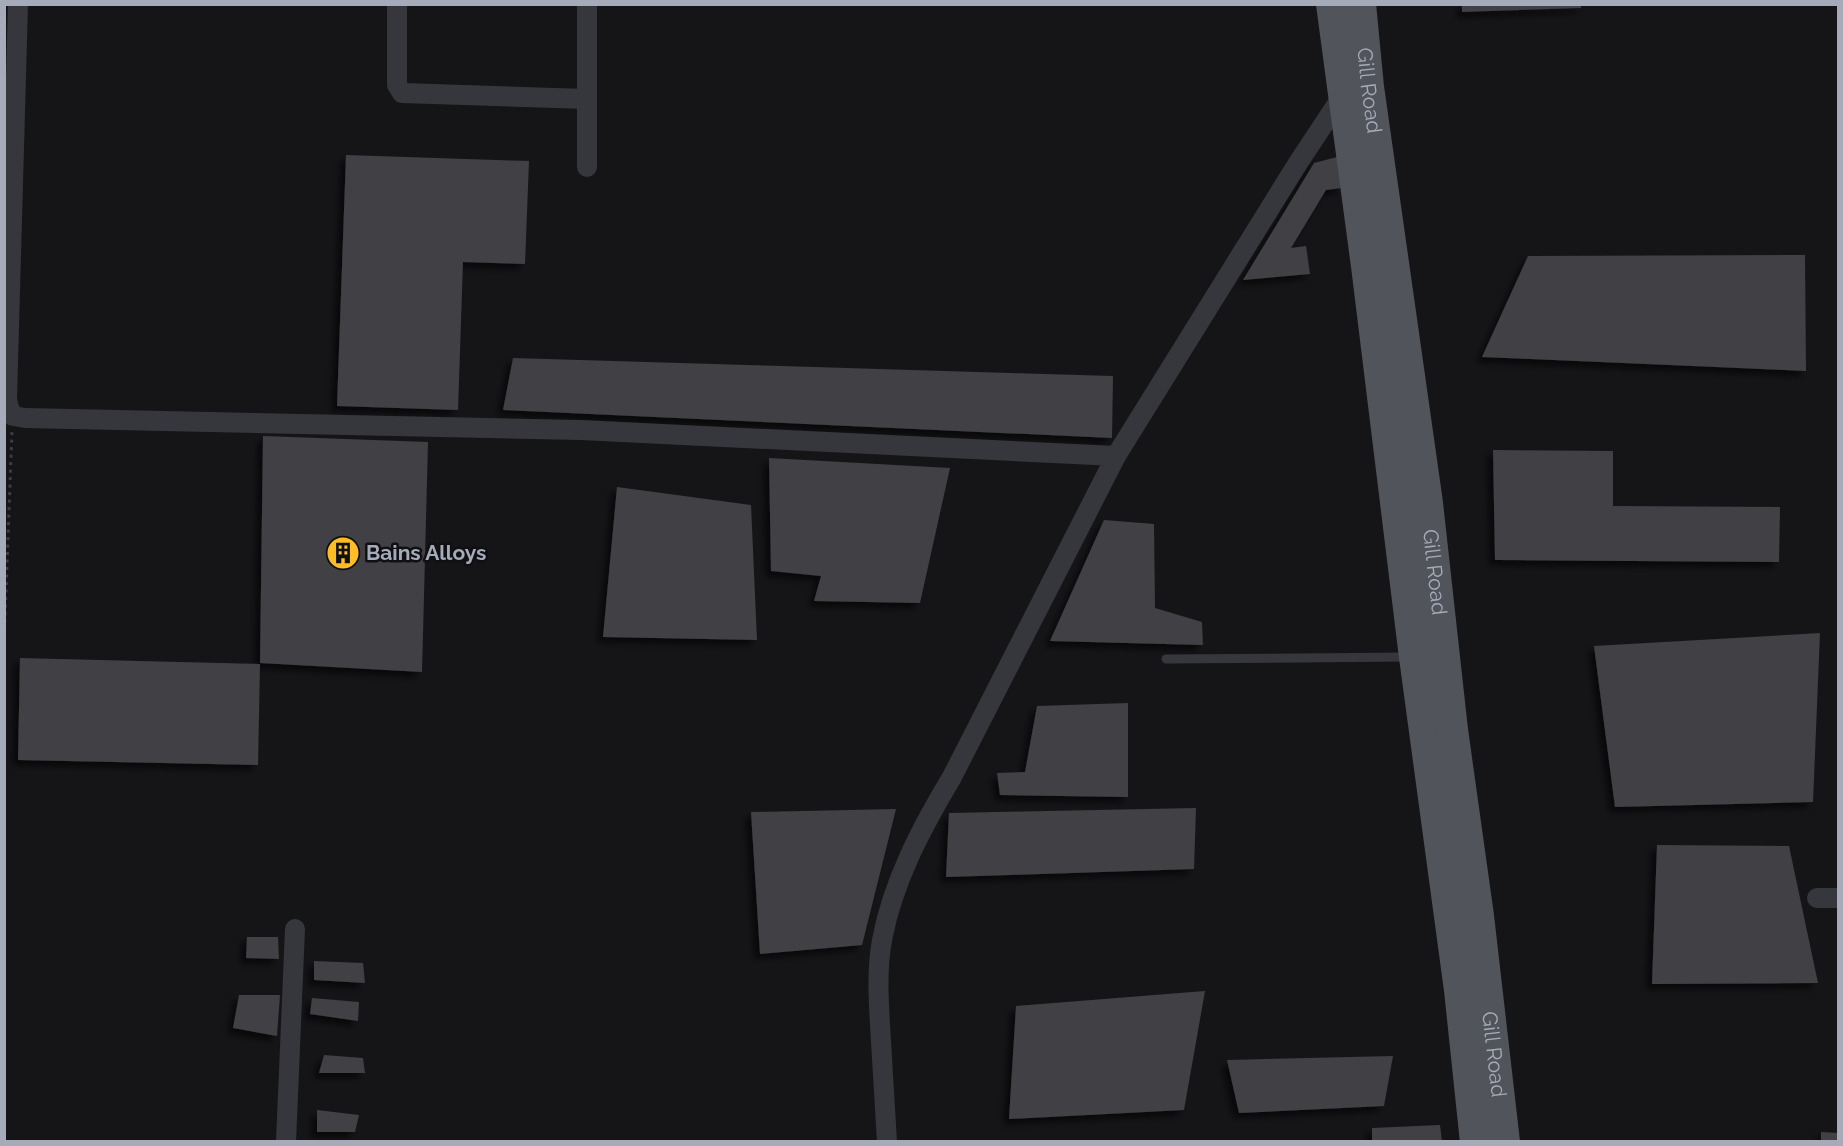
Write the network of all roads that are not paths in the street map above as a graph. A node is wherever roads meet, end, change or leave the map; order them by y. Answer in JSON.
{"nodes":[{"id":1,"x":18,"y":4,"type":"edge"},
{"id":2,"x":397,"y":4,"type":"edge"},
{"id":3,"x":587,"y":4,"type":"edge"},
{"id":4,"x":1332,"y":4,"type":"edge"},
{"id":5,"x":1360,"y":4,"type":"edge"},
{"id":6,"x":1343,"y":95,"type":"junction"},
{"id":7,"x":586,"y":99,"type":"junction"},
{"id":8,"x":587,"y":167,"type":"dead end"},
{"id":9,"x":1116,"y":456,"type":"junction"},
{"id":10,"x":1414,"y":657,"type":"junction"},
{"id":11,"x":1166,"y":659,"type":"dead end"},
{"id":12,"x":1817,"y":898,"type":"dead end"},
{"id":13,"x":1839,"y":898,"type":"edge"},
{"id":14,"x":295,"y":929,"type":"dead end"},
{"id":15,"x":286,"y":1142,"type":"edge"},
{"id":16,"x":887,"y":1142,"type":"edge"},
{"id":17,"x":1476,"y":1142,"type":"edge"},
{"id":18,"x":1504,"y":1142,"type":"edge"}],
"edges":[{"from":1,"to":9,"type":"street"},
{"from":2,"to":7,"type":"street"},
{"from":3,"to":7,"type":"street"},
{"from":4,"to":6,"type":"main road"},
{"from":5,"to":18,"type":"main road","name":"Gill Road"},
{"from":6,"to":9,"type":"street"},
{"from":6,"to":10,"type":"main road"},
{"from":7,"to":8,"type":"street"},
{"from":9,"to":16,"type":"street"},
{"from":10,"to":11,"type":"lane"},
{"from":10,"to":17,"type":"main road"},
{"from":12,"to":13,"type":"street"},
{"from":14,"to":15,"type":"street"}]}
